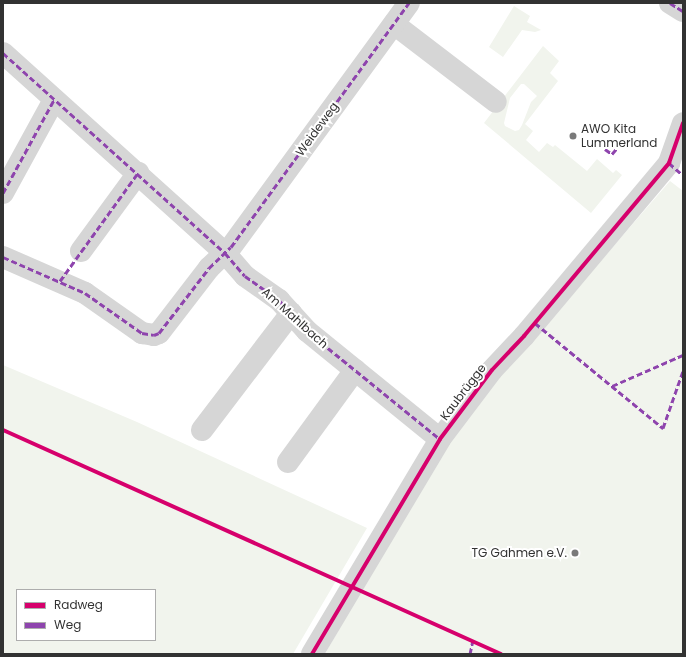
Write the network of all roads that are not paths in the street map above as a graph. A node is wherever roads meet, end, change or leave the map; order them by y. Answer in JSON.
{"nodes":[{"id":1,"x":409,"y":3,"type":"edge"},
{"id":2,"x":670,"y":3,"type":"edge"},
{"id":3,"x":683,"y":11,"type":"edge"},
{"id":4,"x":394,"y":24,"type":"junction"},
{"id":5,"x":3,"y":53,"type":"edge"},
{"id":6,"x":54,"y":100,"type":"junction"},
{"id":7,"x":496,"y":102,"type":"dead end"},
{"id":8,"x":683,"y":124,"type":"edge"},
{"id":9,"x":138,"y":174,"type":"junction"},
{"id":10,"x":3,"y":193,"type":"edge"},
{"id":11,"x":82,"y":251,"type":"dead end"},
{"id":12,"x":225,"y":253,"type":"junction"},
{"id":13,"x":3,"y":257,"type":"edge"},
{"id":14,"x":291,"y":313,"type":"junction"},
{"id":15,"x":355,"y":370,"type":"junction"},
{"id":16,"x":202,"y":430,"type":"dead end"},
{"id":17,"x":440,"y":439,"type":"junction"},
{"id":18,"x":288,"y":462,"type":"dead end"},
{"id":19,"x":312,"y":654,"type":"edge"}],
"edges":[{"from":1,"to":4,"type":"street","name":"Weideweg"},
{"from":2,"to":3,"type":"street"},
{"from":4,"to":7,"type":"street"},
{"from":4,"to":12,"type":"street","name":"Weideweg"},
{"from":5,"to":6,"type":"street","name":"Am Mahlbach"},
{"from":6,"to":9,"type":"street","name":"Am Mahlbach"},
{"from":6,"to":10,"type":"street"},
{"from":8,"to":17,"type":"street","name":"Kaubrügge"},
{"from":9,"to":11,"type":"street"},
{"from":9,"to":12,"type":"street","name":"Am Mahlbach"},
{"from":12,"to":13,"type":"street","name":"Weideweg"},
{"from":12,"to":14,"type":"street","name":"Am Mahlbach"},
{"from":14,"to":15,"type":"street","name":"Am Mahlbach"},
{"from":14,"to":16,"type":"street"},
{"from":15,"to":17,"type":"street","name":"Am Mahlbach"},
{"from":15,"to":18,"type":"street"},
{"from":17,"to":19,"type":"street","name":"Kaubrügge"}]}
